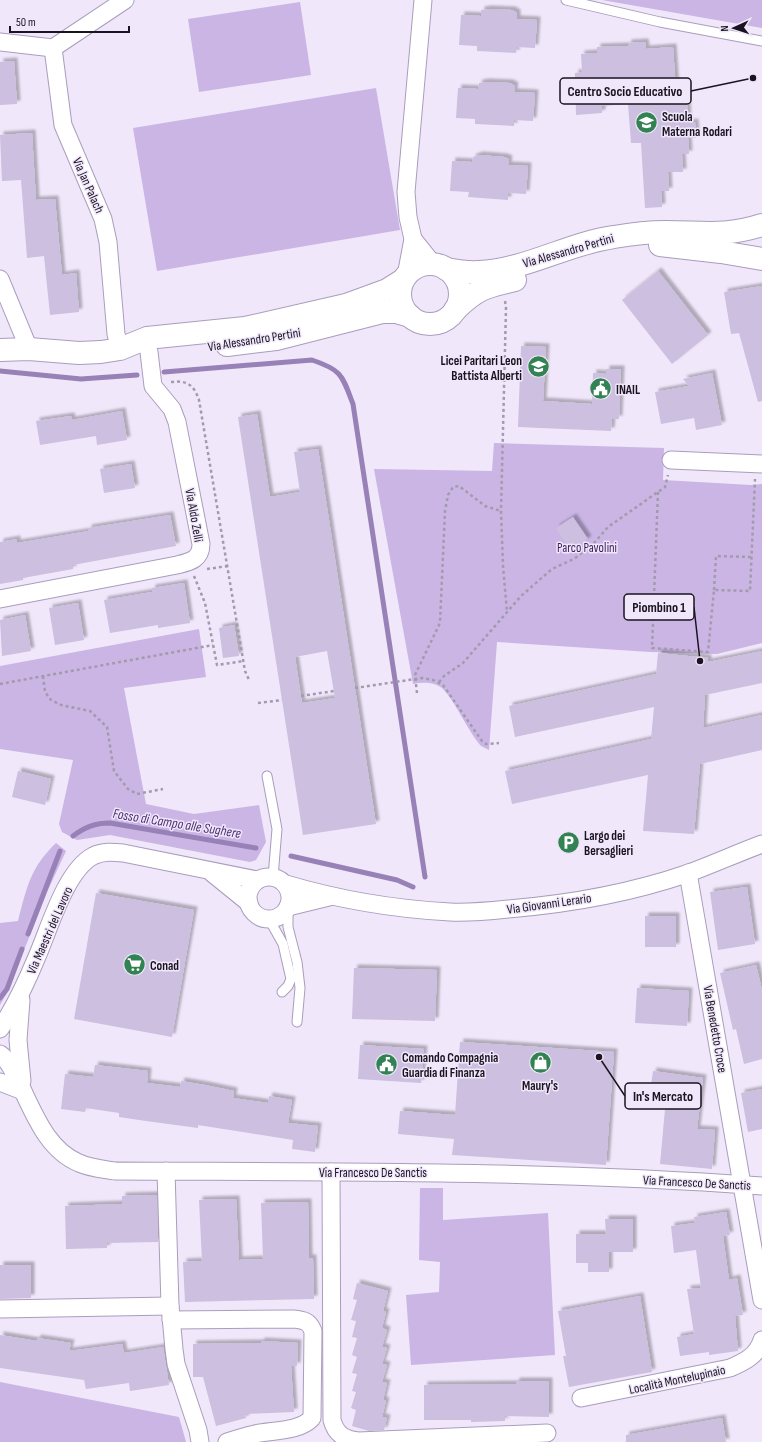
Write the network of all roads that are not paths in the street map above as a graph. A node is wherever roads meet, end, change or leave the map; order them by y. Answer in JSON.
{"nodes":[{"id":1,"x":125,"y":0,"type":"edge"},
{"id":2,"x":423,"y":0,"type":"edge"},
{"id":3,"x":566,"y":0,"type":"edge"},
{"id":4,"x":762,"y":41,"type":"edge"},
{"id":5,"x":0,"y":42,"type":"edge"},
{"id":6,"x":54,"y":48,"type":"junction"},
{"id":7,"x":762,"y":227,"type":"edge"},
{"id":8,"x":413,"y":238,"type":"junction"},
{"id":9,"x":762,"y":253,"type":"edge"},
{"id":10,"x":762,"y":259,"type":"edge"},
{"id":11,"x":439,"y":267,"type":"junction"},
{"id":12,"x":405,"y":278,"type":"junction"},
{"id":13,"x":0,"y":279,"type":"edge"},
{"id":14,"x":455,"y":310,"type":"junction"},
{"id":15,"x":410,"y":316,"type":"junction"},
{"id":16,"x":0,"y":340,"type":"edge"},
{"id":17,"x":29,"y":349,"type":"junction"},
{"id":18,"x":120,"y":349,"type":"junction"},
{"id":19,"x":0,"y":350,"type":"edge"},
{"id":20,"x":149,"y":352,"type":"junction"},
{"id":21,"x":671,"y":460,"type":"road end"},
{"id":22,"x":759,"y":464,"type":"edge"},
{"id":23,"x":0,"y":599,"type":"edge"},
{"id":24,"x":267,"y":776,"type":"dead end"},
{"id":25,"x":762,"y":844,"type":"edge"},
{"id":26,"x":211,"y":872,"type":"junction"},
{"id":27,"x":688,"y":873,"type":"junction"},
{"id":28,"x":272,"y":880,"type":"junction"},
{"id":29,"x":329,"y":896,"type":"junction"},
{"id":30,"x":249,"y":903,"type":"junction"},
{"id":31,"x":288,"y":907,"type":"junction"},
{"id":32,"x":269,"y":919,"type":"junction"},
{"id":33,"x":23,"y":989,"type":"junction"},
{"id":34,"x":282,"y":992,"type":"dead end"},
{"id":35,"x":297,"y":1022,"type":"dead end"},
{"id":36,"x":0,"y":1029,"type":"edge"},
{"id":37,"x":0,"y":1054,"type":"edge"},
{"id":38,"x":0,"y":1070,"type":"edge"},
{"id":39,"x":0,"y":1082,"type":"edge"},
{"id":40,"x":23,"y":1091,"type":"junction"},
{"id":41,"x":166,"y":1171,"type":"junction"},
{"id":42,"x":331,"y":1172,"type":"junction"},
{"id":43,"x":743,"y":1184,"type":"junction"},
{"id":44,"x":762,"y":1186,"type":"edge"},
{"id":45,"x":762,"y":1300,"type":"edge"},
{"id":46,"x":0,"y":1309,"type":"edge"},
{"id":47,"x":171,"y":1313,"type":"junction"},
{"id":48,"x":762,"y":1340,"type":"edge"},
{"id":49,"x":581,"y":1398,"type":"dead end"},
{"id":50,"x":547,"y":1433,"type":"dead end"},
{"id":51,"x":200,"y":1442,"type":"edge"},
{"id":52,"x":227,"y":1442,"type":"edge"}],
"edges":[{"from":1,"to":6,"type":"street"},
{"from":2,"to":8,"type":"street"},
{"from":3,"to":4,"type":"lane"},
{"from":5,"to":6,"type":"street"},
{"from":6,"to":18,"type":"street","name":"Via Jan Palach"},
{"from":7,"to":9,"type":"street"},
{"from":7,"to":11,"type":"street","name":"Via Alessandro Pertini"},
{"from":8,"to":11,"type":"street"},
{"from":8,"to":12,"type":"street"},
{"from":10,"to":14,"type":"street","name":"Via Alessandro Pertini"},
{"from":11,"to":12,"type":"street"},
{"from":11,"to":14,"type":"street"},
{"from":12,"to":15,"type":"street"},
{"from":12,"to":18,"type":"street","name":"Via Alessandro Pertini"},
{"from":13,"to":17,"type":"street"},
{"from":14,"to":15,"type":"street"},
{"from":15,"to":20,"type":"street","name":"Via Alessandro Pertini"},
{"from":16,"to":17,"type":"street","name":"Via Alessandro Pertini"},
{"from":17,"to":18,"type":"street","name":"Via Alessandro Pertini"},
{"from":17,"to":19,"type":"street","name":"Via Alessandro Pertini"},
{"from":18,"to":20,"type":"street","name":"Via Alessandro Pertini"},
{"from":20,"to":23,"type":"street","name":"Via Aldo Zelli"},
{"from":21,"to":22,"type":"street"},
{"from":24,"to":28,"type":"lane"},
{"from":25,"to":27,"type":"street","name":"Via Giovanni Lerario"},
{"from":26,"to":28,"type":"street","name":"Via Maestri del Lavoro"},
{"from":26,"to":30,"type":"street","name":"Via Maestri del Lavoro"},
{"from":26,"to":33,"type":"street","name":"Via Maestri del Lavoro"},
{"from":27,"to":29,"type":"street","name":"Via Giovanni Lerario"},
{"from":27,"to":43,"type":"street","name":"Via Benedetto Croce"},
{"from":28,"to":29,"type":"street","name":"Via Giovanni Lerario"},
{"from":28,"to":30,"type":"street"},
{"from":28,"to":31,"type":"street"},
{"from":29,"to":31,"type":"street","name":"Via Giovanni Lerario"},
{"from":30,"to":32,"type":"street","name":"Via Maestri del Lavoro"},
{"from":31,"to":32,"type":"street"},
{"from":31,"to":35,"type":"lane"},
{"from":32,"to":34,"type":"lane"},
{"from":33,"to":36,"type":"street","name":"Via Maestri del Lavoro"},
{"from":33,"to":40,"type":"street","name":"Via Francesco De Sanctis"},
{"from":37,"to":40,"type":"street","name":"Via Francesco De Sanctis"},
{"from":38,"to":40,"type":"street","name":"Via Francesco De Sanctis"},
{"from":39,"to":40,"type":"street"},
{"from":40,"to":41,"type":"street","name":"Via Francesco De Sanctis"},
{"from":41,"to":42,"type":"street","name":"Via Francesco De Sanctis"},
{"from":41,"to":47,"type":"street"},
{"from":42,"to":43,"type":"street","name":"Via Francesco De Sanctis"},
{"from":42,"to":50,"type":"street"},
{"from":43,"to":44,"type":"street","name":"Via Francesco De Sanctis"},
{"from":43,"to":45,"type":"street"},
{"from":46,"to":47,"type":"street"},
{"from":47,"to":51,"type":"street"},
{"from":47,"to":52,"type":"street"},
{"from":48,"to":49,"type":"street","name":"Località Montelupinaio"}]}
